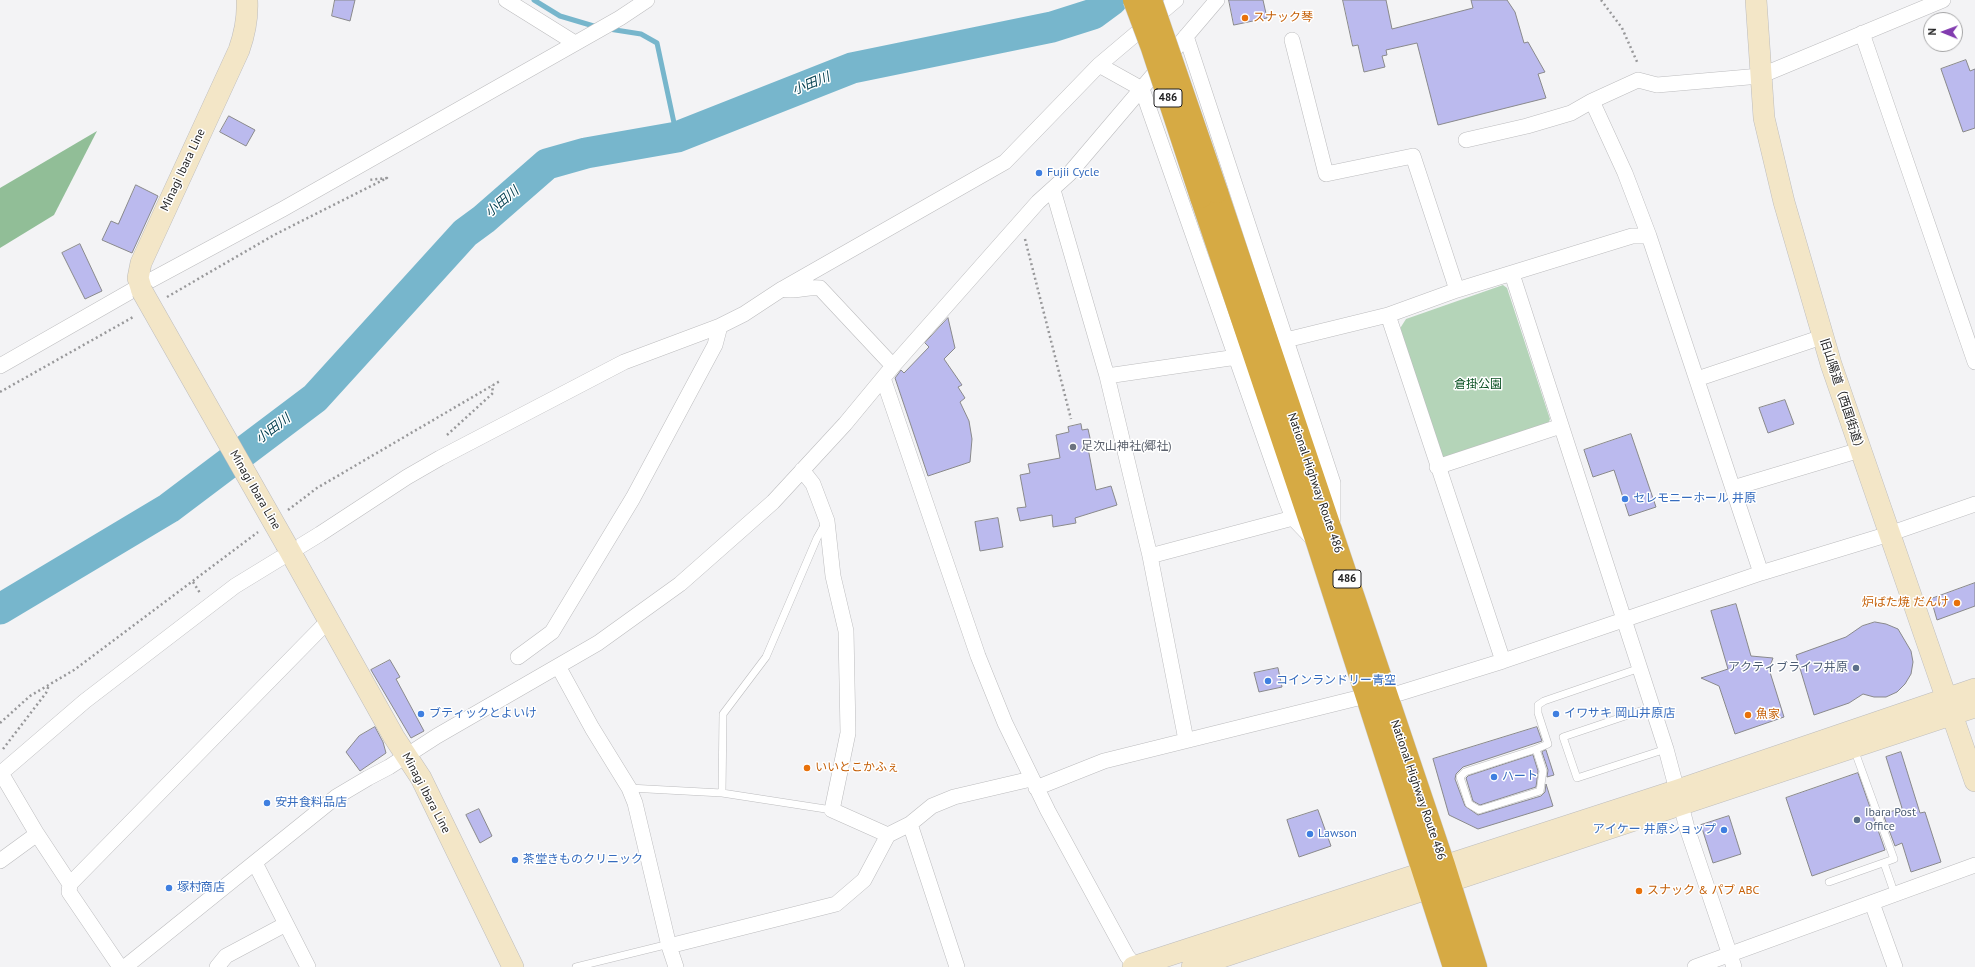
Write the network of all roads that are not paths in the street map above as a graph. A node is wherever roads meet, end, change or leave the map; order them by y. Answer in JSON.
{"nodes":[{"id":1,"x":246,"y":0,"type":"edge"},
{"id":2,"x":506,"y":0,"type":"edge"},
{"id":3,"x":647,"y":0,"type":"edge"},
{"id":4,"x":1134,"y":0,"type":"edge"},
{"id":5,"x":1151,"y":0,"type":"edge"},
{"id":6,"x":1176,"y":0,"type":"edge"},
{"id":7,"x":1217,"y":0,"type":"edge"},
{"id":8,"x":1756,"y":0,"type":"edge"},
{"id":9,"x":1943,"y":0,"type":"edge"},
{"id":10,"x":1862,"y":33,"type":"junction"},
{"id":11,"x":1186,"y":36,"type":"junction"},
{"id":12,"x":1292,"y":40,"type":"dead end"},
{"id":13,"x":578,"y":42,"type":"junction"},
{"id":14,"x":1099,"y":65,"type":"junction"},
{"id":15,"x":1760,"y":76,"type":"junction"},
{"id":16,"x":1142,"y":89,"type":"junction"},
{"id":17,"x":1592,"y":101,"type":"junction"},
{"id":18,"x":1466,"y":140,"type":"dead end"},
{"id":19,"x":1053,"y":190,"type":"junction"},
{"id":20,"x":1209,"y":194,"type":"junction"},
{"id":21,"x":1649,"y":236,"type":"junction"},
{"id":22,"x":1512,"y":274,"type":"junction"},
{"id":23,"x":141,"y":289,"type":"junction"},
{"id":24,"x":782,"y":289,"type":"junction"},
{"id":25,"x":1457,"y":290,"type":"junction"},
{"id":26,"x":1388,"y":315,"type":"junction"},
{"id":27,"x":720,"y":326,"type":"junction"},
{"id":28,"x":1822,"y":337,"type":"junction"},
{"id":29,"x":1286,"y":340,"type":"junction"},
{"id":30,"x":1237,"y":357,"type":"junction"},
{"id":31,"x":1975,"y":362,"type":"edge"},
{"id":32,"x":0,"y":366,"type":"edge"},
{"id":33,"x":893,"y":366,"type":"junction"},
{"id":34,"x":1107,"y":376,"type":"junction"},
{"id":35,"x":883,"y":378,"type":"junction"},
{"id":36,"x":1697,"y":378,"type":"junction"},
{"id":37,"x":1561,"y":426,"type":"junction"},
{"id":38,"x":1860,"y":450,"type":"junction"},
{"id":39,"x":1437,"y":467,"type":"junction"},
{"id":40,"x":802,"y":470,"type":"junction"},
{"id":41,"x":1732,"y":488,"type":"junction"},
{"id":42,"x":1975,"y":504,"type":"edge"},
{"id":43,"x":1293,"y":518,"type":"junction"},
{"id":44,"x":827,"y":521,"type":"junction"},
{"id":45,"x":1888,"y":534,"type":"junction"},
{"id":46,"x":1325,"y":539,"type":"junction"},
{"id":47,"x":289,"y":549,"type":"junction"},
{"id":48,"x":1150,"y":556,"type":"junction"},
{"id":49,"x":1761,"y":573,"type":"junction"},
{"id":50,"x":1624,"y":619,"type":"junction"},
{"id":51,"x":329,"y":620,"type":"junction"},
{"id":52,"x":518,"y":657,"type":"dead end"},
{"id":53,"x":1503,"y":661,"type":"junction"},
{"id":54,"x":558,"y":666,"type":"junction"},
{"id":55,"x":1640,"y":668,"type":"junction"},
{"id":56,"x":1975,"y":689,"type":"edge"},
{"id":57,"x":1376,"y":695,"type":"junction"},
{"id":58,"x":1950,"y":706,"type":"junction"},
{"id":59,"x":1652,"y":707,"type":"junction"},
{"id":60,"x":1975,"y":707,"type":"edge"},
{"id":61,"x":1186,"y":740,"type":"junction"},
{"id":62,"x":1853,"y":747,"type":"junction"},
{"id":63,"x":1536,"y":749,"type":"junction"},
{"id":64,"x":1666,"y":749,"type":"junction"},
{"id":65,"x":407,"y":756,"type":"junction"},
{"id":66,"x":0,"y":774,"type":"edge"},
{"id":67,"x":1975,"y":781,"type":"edge"},
{"id":68,"x":1034,"y":784,"type":"junction"},
{"id":69,"x":629,"y":788,"type":"junction"},
{"id":70,"x":722,"y":792,"type":"junction"},
{"id":71,"x":1679,"y":797,"type":"junction"},
{"id":72,"x":832,"y":810,"type":"junction"},
{"id":73,"x":910,"y":824,"type":"junction"},
{"id":74,"x":37,"y":834,"type":"junction"},
{"id":75,"x":888,"y":835,"type":"junction"},
{"id":76,"x":0,"y":861,"type":"edge"},
{"id":77,"x":255,"y":863,"type":"junction"},
{"id":78,"x":1884,"y":863,"type":"junction"},
{"id":79,"x":1975,"y":865,"type":"edge"},
{"id":80,"x":1437,"y":877,"type":"junction"},
{"id":81,"x":1829,"y":882,"type":"dead end"},
{"id":82,"x":70,"y":884,"type":"junction"},
{"id":83,"x":1895,"y":895,"type":"junction"},
{"id":84,"x":1872,"y":903,"type":"junction"},
{"id":85,"x":286,"y":924,"type":"junction"},
{"id":86,"x":669,"y":946,"type":"junction"},
{"id":87,"x":1732,"y":960,"type":"edge"},
{"id":88,"x":120,"y":967,"type":"edge"},
{"id":89,"x":125,"y":967,"type":"edge"},
{"id":90,"x":217,"y":967,"type":"edge"},
{"id":91,"x":308,"y":967,"type":"edge"},
{"id":92,"x":513,"y":967,"type":"edge"},
{"id":93,"x":576,"y":967,"type":"edge"},
{"id":94,"x":676,"y":967,"type":"edge"},
{"id":95,"x":957,"y":967,"type":"edge"},
{"id":96,"x":1135,"y":967,"type":"edge"},
{"id":97,"x":1192,"y":967,"type":"edge"},
{"id":98,"x":1454,"y":967,"type":"edge"},
{"id":99,"x":1476,"y":967,"type":"edge"},
{"id":100,"x":1695,"y":967,"type":"edge"},
{"id":101,"x":1895,"y":967,"type":"edge"}],
"edges":[{"from":1,"to":23,"type":"street","name":"Minagi Ibara Line"},
{"from":2,"to":13,"type":"street"},
{"from":3,"to":13,"type":"street"},
{"from":4,"to":20,"type":"highway","name":"National Highway Route 486","number":"486","bridge":true},
{"from":5,"to":20,"type":"highway","name":"National Highway Route 486","number":"486","bridge":true},
{"from":6,"to":14,"type":"street"},
{"from":7,"to":11,"type":"street"},
{"from":8,"to":15,"type":"street","name":"旧山陽道（西国街道）"},
{"from":9,"to":10,"type":"street"},
{"from":10,"to":15,"type":"street"},
{"from":10,"to":31,"type":"street"},
{"from":11,"to":16,"type":"street"},
{"from":11,"to":29,"type":"street"},
{"from":12,"to":25,"type":"street"},
{"from":13,"to":23,"type":"street"},
{"from":14,"to":16,"type":"street"},
{"from":14,"to":24,"type":"street"},
{"from":15,"to":17,"type":"street"},
{"from":15,"to":28,"type":"street","name":"旧山陽道（西国街道）"},
{"from":16,"to":19,"type":"street"},
{"from":16,"to":30,"type":"street"},
{"from":17,"to":18,"type":"street"},
{"from":17,"to":21,"type":"street"},
{"from":19,"to":33,"type":"street"},
{"from":19,"to":34,"type":"street"},
{"from":20,"to":46,"type":"highway","name":"National Highway Route 486","number":"486"},
{"from":21,"to":22,"type":"street"},
{"from":21,"to":36,"type":"street"},
{"from":22,"to":25,"type":"street"},
{"from":22,"to":37,"type":"street"},
{"from":23,"to":32,"type":"street"},
{"from":23,"to":47,"type":"street","name":"Minagi Ibara Line","bridge":true},
{"from":24,"to":27,"type":"street"},
{"from":24,"to":33,"type":"street"},
{"from":25,"to":26,"type":"street"},
{"from":26,"to":29,"type":"street"},
{"from":26,"to":39,"type":"street"},
{"from":27,"to":47,"type":"street"},
{"from":27,"to":52,"type":"street"},
{"from":28,"to":36,"type":"street"},
{"from":28,"to":38,"type":"street","name":"旧山陽道（西国街道）"},
{"from":29,"to":46,"type":"street"},
{"from":30,"to":34,"type":"street"},
{"from":30,"to":43,"type":"street"},
{"from":33,"to":35,"type":"street"},
{"from":34,"to":48,"type":"street"},
{"from":35,"to":40,"type":"street"},
{"from":35,"to":68,"type":"street"},
{"from":36,"to":41,"type":"street"},
{"from":37,"to":39,"type":"street"},
{"from":37,"to":50,"type":"street"},
{"from":38,"to":41,"type":"street"},
{"from":38,"to":45,"type":"street","name":"旧山陽道（西国街道）"},
{"from":39,"to":53,"type":"street"},
{"from":40,"to":44,"type":"street"},
{"from":40,"to":54,"type":"street"},
{"from":41,"to":49,"type":"street"},
{"from":42,"to":45,"type":"street"},
{"from":43,"to":46,"type":"street"},
{"from":43,"to":48,"type":"street"},
{"from":44,"to":70,"type":"lane"},
{"from":44,"to":72,"type":"street"},
{"from":45,"to":49,"type":"street"},
{"from":45,"to":58,"type":"street","name":"旧山陽道（西国街道）"},
{"from":46,"to":57,"type":"highway","name":"National Highway Route 486","number":"486"},
{"from":47,"to":51,"type":"street","name":"Minagi Ibara Line"},
{"from":47,"to":66,"type":"street"},
{"from":48,"to":61,"type":"street"},
{"from":49,"to":50,"type":"street"},
{"from":50,"to":53,"type":"street"},
{"from":50,"to":55,"type":"street"},
{"from":51,"to":65,"type":"street","name":"Minagi Ibara Line"},
{"from":51,"to":82,"type":"street"},
{"from":53,"to":57,"type":"street"},
{"from":54,"to":65,"type":"street"},
{"from":54,"to":69,"type":"street"},
{"from":55,"to":59,"type":"street"},
{"from":55,"to":63,"type":"lane"},
{"from":56,"to":58,"type":"street"},
{"from":57,"to":61,"type":"street"},
{"from":57,"to":80,"type":"highway","name":"National Highway Route 486","number":"486"},
{"from":58,"to":60,"type":"street"},
{"from":58,"to":62,"type":"street"},
{"from":58,"to":67,"type":"street","name":"旧山陽道（西国街道）"},
{"from":58,"to":71,"type":"street"},
{"from":59,"to":64,"type":"street"},
{"from":59,"to":64,"type":"lane"},
{"from":61,"to":68,"type":"street"},
{"from":62,"to":71,"type":"street"},
{"from":62,"to":78,"type":"lane"},
{"from":63,"to":63,"type":"lane"},
{"from":64,"to":71,"type":"street"},
{"from":65,"to":77,"type":"street"},
{"from":65,"to":92,"type":"street","name":"Minagi Ibara Line"},
{"from":66,"to":74,"type":"street"},
{"from":68,"to":73,"type":"street"},
{"from":68,"to":96,"type":"street"},
{"from":69,"to":70,"type":"lane"},
{"from":69,"to":86,"type":"street"},
{"from":70,"to":72,"type":"lane"},
{"from":71,"to":80,"type":"street"},
{"from":71,"to":87,"type":"street"},
{"from":72,"to":75,"type":"street"},
{"from":73,"to":75,"type":"street"},
{"from":73,"to":95,"type":"street"},
{"from":74,"to":76,"type":"street"},
{"from":74,"to":82,"type":"street"},
{"from":75,"to":86,"type":"street"},
{"from":77,"to":85,"type":"street"},
{"from":77,"to":89,"type":"street"},
{"from":78,"to":81,"type":"lane"},
{"from":78,"to":83,"type":"lane"},
{"from":79,"to":83,"type":"street"},
{"from":80,"to":96,"type":"street"},
{"from":80,"to":97,"type":"street"},
{"from":80,"to":98,"type":"highway","name":"National Highway Route 486","number":"486"},
{"from":80,"to":99,"type":"highway","name":"National Highway Route 486","number":"486"},
{"from":82,"to":88,"type":"street"},
{"from":83,"to":84,"type":"street"},
{"from":84,"to":87,"type":"street"},
{"from":84,"to":101,"type":"street"},
{"from":85,"to":90,"type":"street"},
{"from":85,"to":91,"type":"street"},
{"from":86,"to":93,"type":"lane"},
{"from":86,"to":94,"type":"street"},
{"from":87,"to":100,"type":"street"}]}
